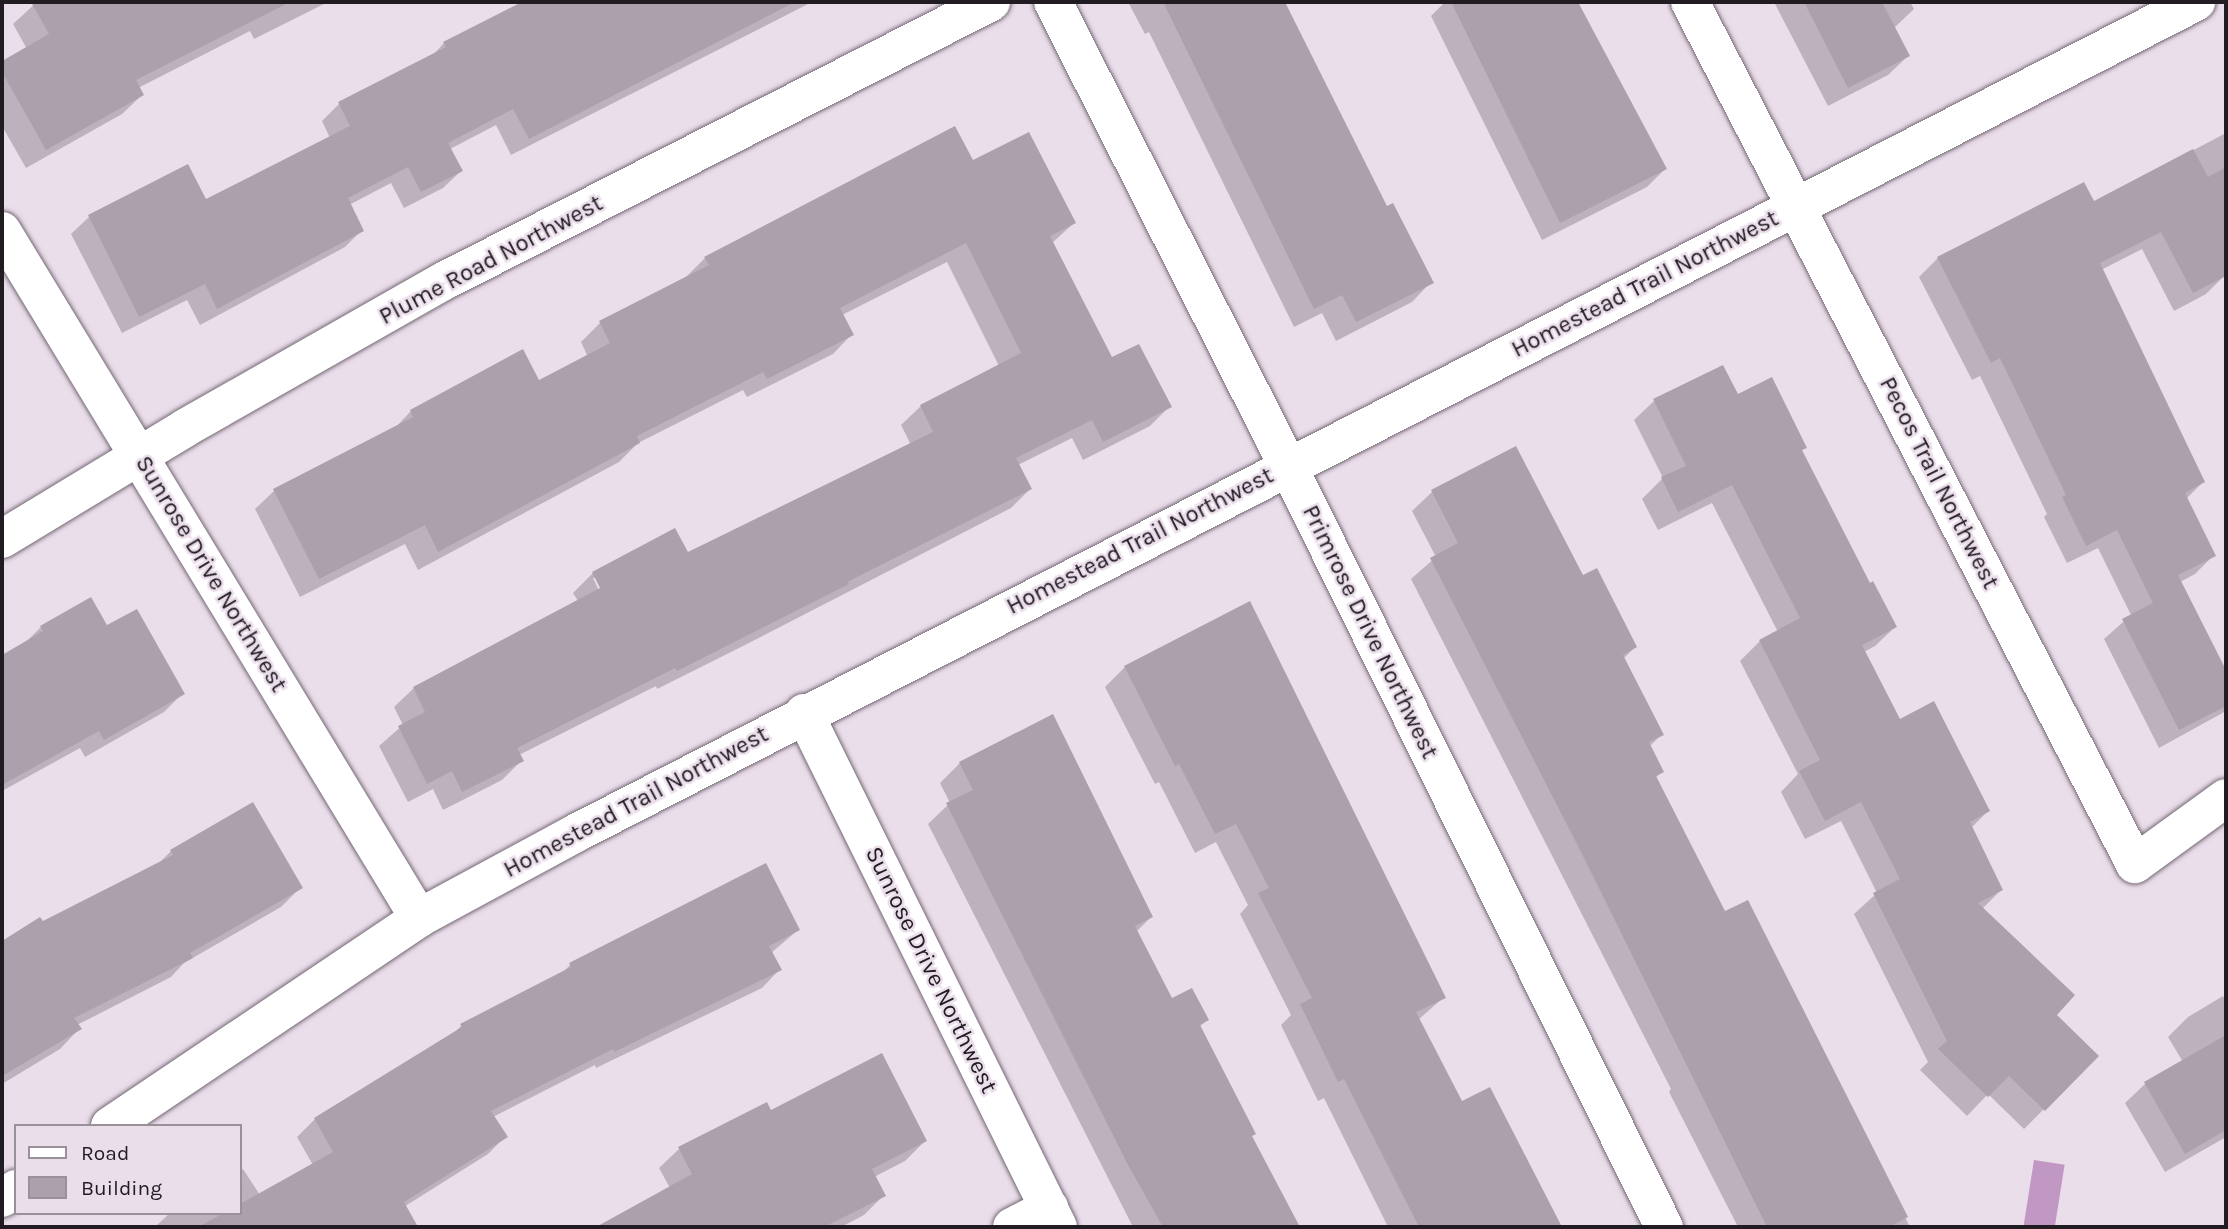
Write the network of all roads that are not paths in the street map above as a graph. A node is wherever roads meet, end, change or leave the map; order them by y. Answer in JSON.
{"nodes":[{"id":1,"x":991,"y":2,"type":"edge"},
{"id":2,"x":1053,"y":2,"type":"edge"},
{"id":3,"x":1690,"y":2,"type":"edge"},
{"id":4,"x":2196,"y":2,"type":"edge"},
{"id":5,"x":1796,"y":207,"type":"junction"},
{"id":6,"x":2,"y":231,"type":"edge"},
{"id":7,"x":139,"y":455,"type":"junction"},
{"id":8,"x":1288,"y":466,"type":"junction"},
{"id":9,"x":2,"y":539,"type":"edge"},
{"id":10,"x":804,"y":713,"type":"junction"},
{"id":11,"x":2226,"y":798,"type":"edge"},
{"id":12,"x":419,"y":918,"type":"junction"},
{"id":13,"x":113,"y":1124,"type":"edge"},
{"id":14,"x":1054,"y":1217,"type":"edge"},
{"id":15,"x":1013,"y":1227,"type":"edge"},
{"id":16,"x":1664,"y":1227,"type":"edge"}],
"edges":[{"from":1,"to":7,"type":"street","name":"Plume Road Northwest"},
{"from":2,"to":8,"type":"street","name":"Primrose Drive Northwest"},
{"from":3,"to":5,"type":"street","name":"Pecos Trail Northwest"},
{"from":4,"to":5,"type":"street","name":"Homestead Trail Northwest"},
{"from":5,"to":8,"type":"street","name":"Homestead Trail Northwest"},
{"from":5,"to":11,"type":"street","name":"Pecos Trail Northwest"},
{"from":6,"to":7,"type":"street","name":"Sunrose Drive Northwest"},
{"from":7,"to":9,"type":"street","name":"Plume Road Northwest"},
{"from":7,"to":12,"type":"street","name":"Sunrose Drive Northwest"},
{"from":8,"to":10,"type":"street","name":"Homestead Trail Northwest"},
{"from":8,"to":16,"type":"street","name":"Primrose Drive Northwest"},
{"from":10,"to":12,"type":"street","name":"Homestead Trail Northwest"},
{"from":10,"to":14,"type":"street","name":"Sunrose Drive Northwest"},
{"from":12,"to":13,"type":"street","name":"Homestead Trail Northwest"},
{"from":14,"to":15,"type":"street"}]}
